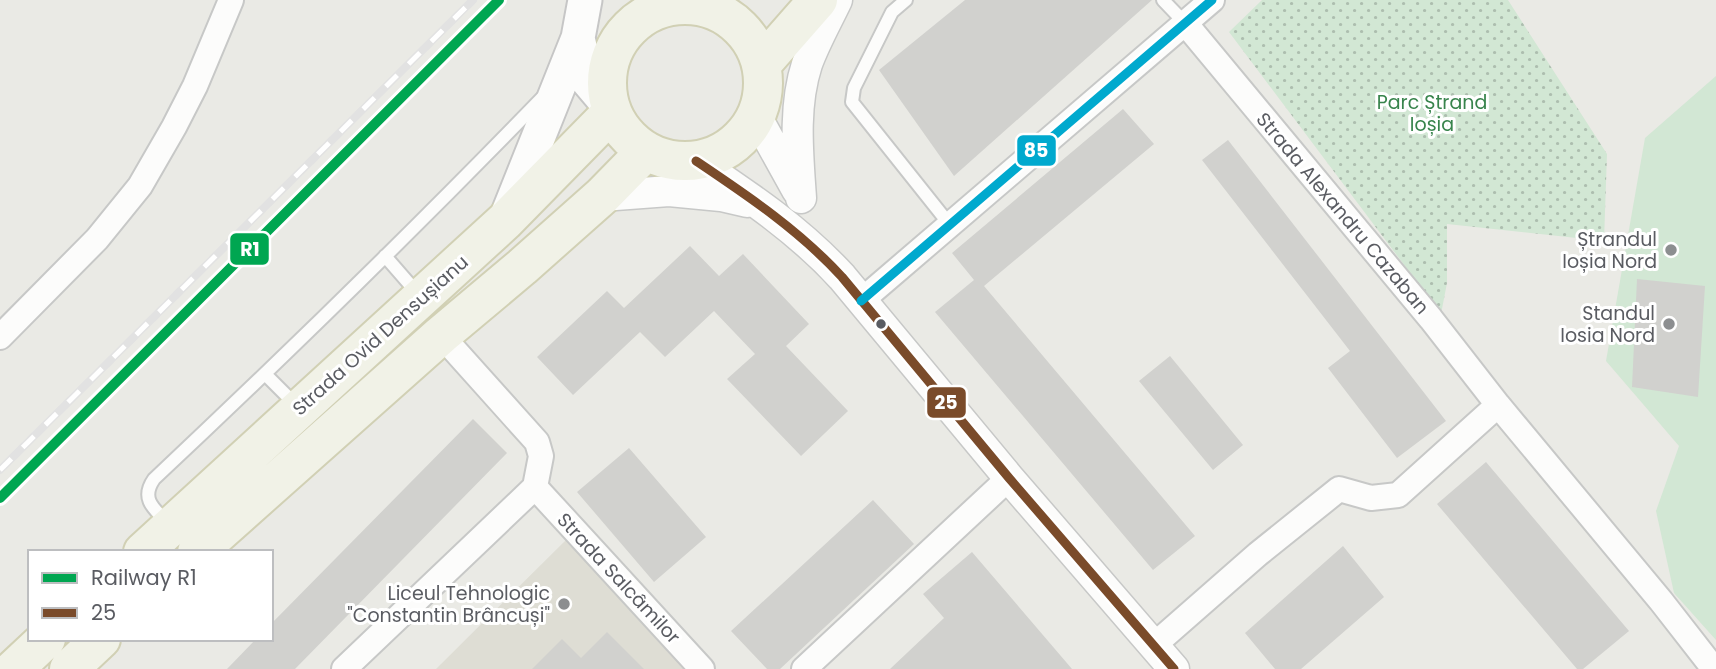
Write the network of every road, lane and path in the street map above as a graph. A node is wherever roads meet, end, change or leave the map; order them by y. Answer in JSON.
{"nodes":[{"id":1,"x":231,"y":0,"type":"edge"},
{"id":2,"x":585,"y":0,"type":"edge"},
{"id":3,"x":818,"y":0,"type":"edge"},
{"id":4,"x":837,"y":0,"type":"edge"},
{"id":5,"x":906,"y":0,"type":"edge"},
{"id":6,"x":1163,"y":0,"type":"edge"},
{"id":7,"x":1212,"y":0,"type":"edge"},
{"id":8,"x":727,"y":7,"type":"edge"},
{"id":9,"x":1185,"y":23,"type":"junction"},
{"id":10,"x":578,"y":38,"type":"junction"},
{"id":11,"x":761,"y":65,"type":"junction"},
{"id":12,"x":562,"y":77,"type":"junction"},
{"id":13,"x":611,"y":110,"type":"junction"},
{"id":14,"x":756,"y":116,"type":"junction"},
{"id":15,"x":646,"y":151,"type":"junction"},
{"id":16,"x":696,"y":161,"type":"junction"},
{"id":17,"x":602,"y":196,"type":"junction"},
{"id":18,"x":802,"y":198,"type":"junction"},
{"id":19,"x":762,"y":206,"type":"junction"},
{"id":20,"x":505,"y":222,"type":"junction"},
{"id":21,"x":950,"y":225,"type":"junction"},
{"id":22,"x":820,"y":253,"type":"junction"},
{"id":23,"x":385,"y":256,"type":"junction"},
{"id":24,"x":422,"y":298,"type":"junction"},
{"id":25,"x":861,"y":301,"type":"junction"},
{"id":26,"x":441,"y":335,"type":"junction"},
{"id":27,"x":0,"y":337,"type":"edge"},
{"id":28,"x":265,"y":374,"type":"junction"},
{"id":29,"x":1498,"y":405,"type":"junction"},
{"id":30,"x":299,"y":409,"type":"junction"},
{"id":31,"x":1009,"y":478,"type":"junction"},
{"id":32,"x":535,"y":486,"type":"junction"},
{"id":33,"x":184,"y":539,"type":"edge"},
{"id":34,"x":149,"y":550,"type":"edge"},
{"id":35,"x":44,"y":641,"type":"edge"},
{"id":36,"x":99,"y":641,"type":"edge"},
{"id":37,"x":1153,"y":646,"type":"junction"},
{"id":38,"x":14,"y":669,"type":"edge"},
{"id":39,"x":69,"y":669,"type":"edge"},
{"id":40,"x":344,"y":669,"type":"edge"},
{"id":41,"x":702,"y":669,"type":"edge"},
{"id":42,"x":804,"y":669,"type":"edge"},
{"id":43,"x":1174,"y":669,"type":"edge"},
{"id":44,"x":1714,"y":669,"type":"edge"}],
"edges":[{"from":1,"to":27,"type":"street"},
{"from":2,"to":10,"type":"main road"},
{"from":3,"to":11,"type":"main road"},
{"from":4,"to":18,"type":"street"},
{"from":5,"to":21,"type":"lane"},
{"from":6,"to":9,"type":"lane"},
{"from":7,"to":9,"type":"street"},
{"from":8,"to":11,"type":"main road"},
{"from":8,"to":13,"type":"main road"},
{"from":9,"to":21,"type":"street"},
{"from":9,"to":29,"type":"street","name":"Strada Alexandru Cazaban"},
{"from":10,"to":12,"type":"main road"},
{"from":10,"to":13,"type":"main road"},
{"from":11,"to":14,"type":"main road"},
{"from":12,"to":20,"type":"main road"},
{"from":12,"to":23,"type":"lane"},
{"from":13,"to":15,"type":"main road"},
{"from":13,"to":20,"type":"main road","name":"Strada Ovid Densușianu"},
{"from":14,"to":16,"type":"main road"},
{"from":14,"to":18,"type":"street"},
{"from":15,"to":16,"type":"main road"},
{"from":15,"to":17,"type":"main road","name":"Strada Ovid Densușianu"},
{"from":16,"to":19,"type":"street"},
{"from":17,"to":19,"type":"street"},
{"from":17,"to":26,"type":"main road","name":"Strada Ovid Densușianu"},
{"from":18,"to":22,"type":"street"},
{"from":19,"to":22,"type":"street"},
{"from":20,"to":24,"type":"main road","name":"Strada Ovid Densușianu"},
{"from":21,"to":25,"type":"street"},
{"from":22,"to":25,"type":"street"},
{"from":23,"to":24,"type":"lane"},
{"from":23,"to":28,"type":"lane"},
{"from":24,"to":30,"type":"main road","name":"Strada Ovid Densușianu"},
{"from":25,"to":31,"type":"street"},
{"from":26,"to":32,"type":"street"},
{"from":26,"to":33,"type":"main road","name":"Strada Ovid Densușianu"},
{"from":28,"to":30,"type":"lane"},
{"from":28,"to":33,"type":"lane"},
{"from":29,"to":37,"type":"street"},
{"from":29,"to":44,"type":"street","name":"Strada Alexandru Cazaban"},
{"from":30,"to":33,"type":"main road","name":"Strada Ovid Densușianu"},
{"from":31,"to":37,"type":"street"},
{"from":31,"to":42,"type":"street"},
{"from":32,"to":40,"type":"street"},
{"from":32,"to":41,"type":"street","name":"Strada Salcâmilor"},
{"from":33,"to":34,"type":"main road","name":"Strada Ovid Densușianu"},
{"from":35,"to":38,"type":"main road"},
{"from":36,"to":39,"type":"main road"},
{"from":37,"to":43,"type":"street"}]}
